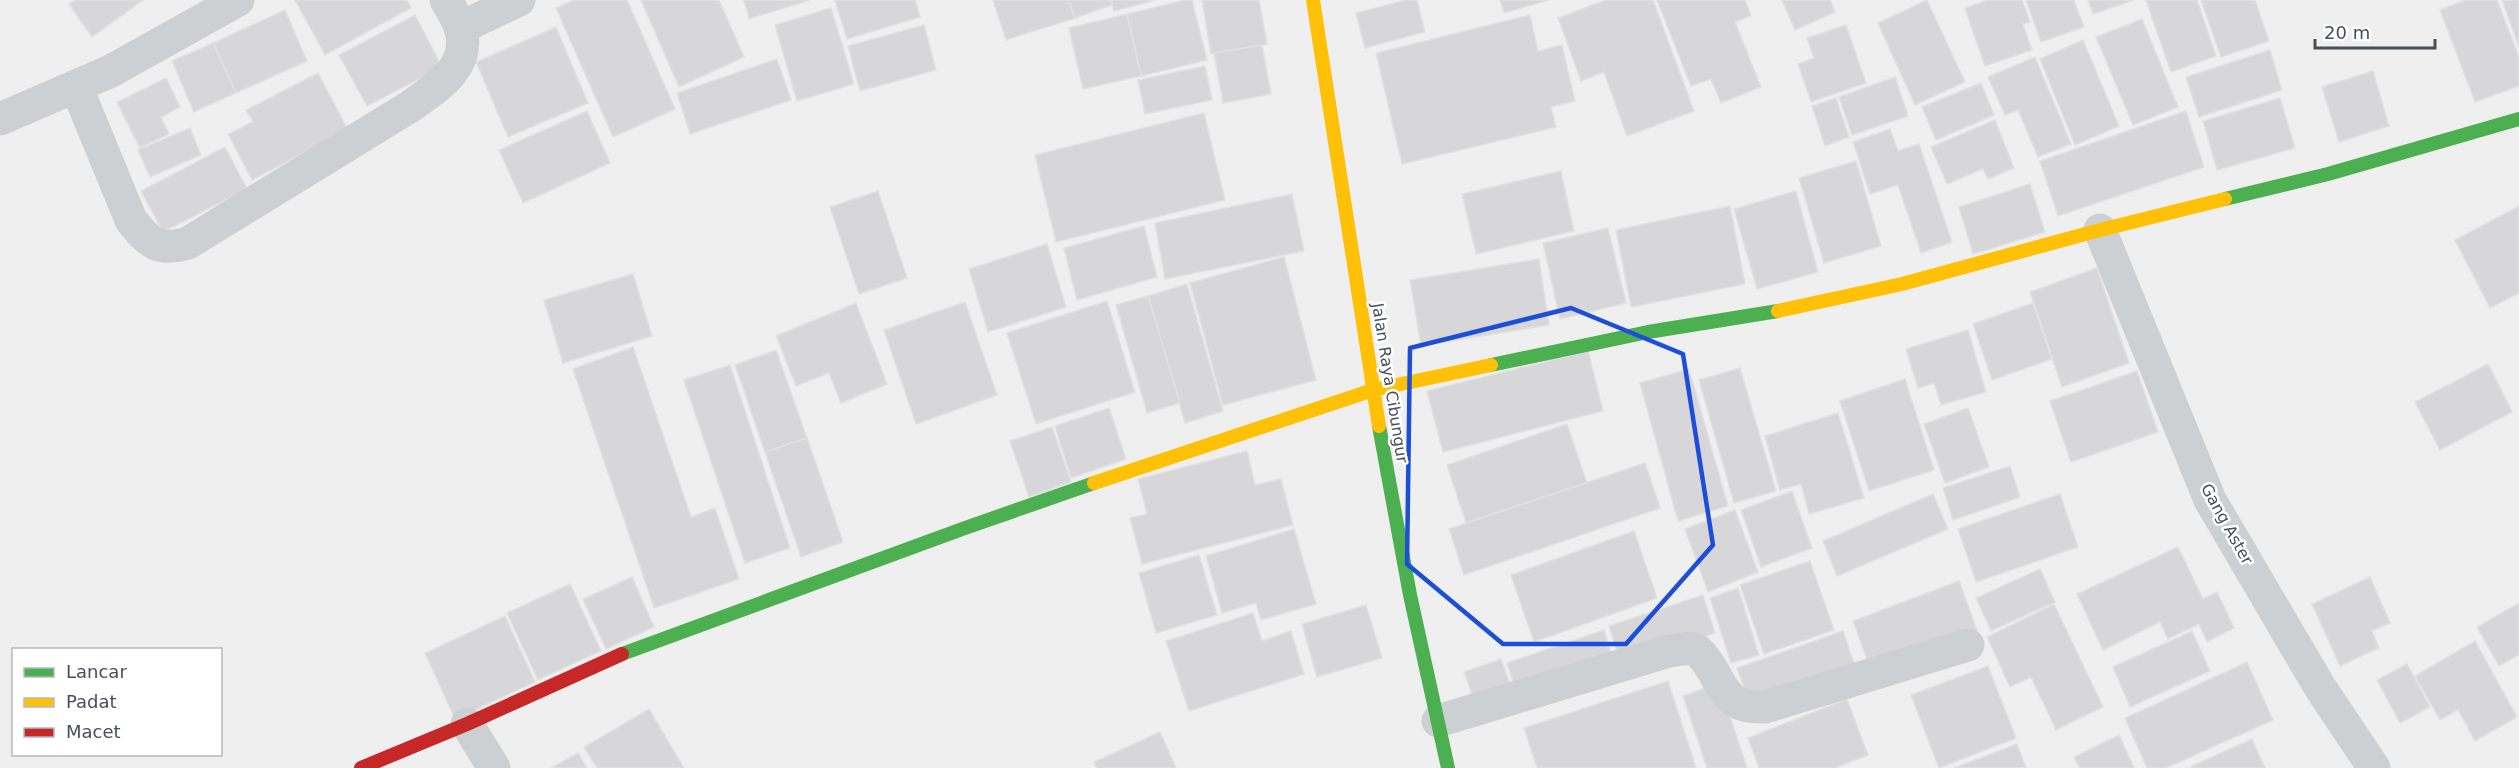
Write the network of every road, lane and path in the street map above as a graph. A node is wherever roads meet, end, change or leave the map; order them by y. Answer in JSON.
{"nodes":[{"id":1,"x":238,"y":0,"type":"edge"},
{"id":2,"x":519,"y":0,"type":"edge"},
{"id":3,"x":1313,"y":0,"type":"edge"},
{"id":4,"x":192,"y":10,"type":"edge"},
{"id":5,"x":453,"y":14,"type":"edge"},
{"id":6,"x":76,"y":86,"type":"junction"},
{"id":7,"x":0,"y":119,"type":"edge"},
{"id":8,"x":2519,"y":119,"type":"edge"},
{"id":9,"x":2100,"y":230,"type":"junction"},
{"id":10,"x":1372,"y":390,"type":"junction"},
{"id":11,"x":1968,"y":645,"type":"dead end"},
{"id":12,"x":1438,"y":721,"type":"junction"},
{"id":13,"x":467,"y":724,"type":"junction"},
{"id":14,"x":361,"y":768,"type":"edge"},
{"id":15,"x":494,"y":768,"type":"edge"},
{"id":16,"x":1448,"y":768,"type":"edge"},
{"id":17,"x":2374,"y":768,"type":"edge"}],
"edges":[{"from":1,"to":4,"type":"street"},
{"from":2,"to":5,"type":"street"},
{"from":3,"to":10,"type":"main road","name":"Jalan Raya Cibungur"},
{"from":4,"to":6,"type":"street"},
{"from":5,"to":6,"type":"street"},
{"from":6,"to":7,"type":"street"},
{"from":8,"to":9,"type":"main road"},
{"from":9,"to":10,"type":"main road"},
{"from":9,"to":17,"type":"street","name":"Gang Aster"},
{"from":10,"to":12,"type":"main road","name":"Jalan Raya Cibungur"},
{"from":10,"to":13,"type":"main road"},
{"from":11,"to":12,"type":"street"},
{"from":12,"to":16,"type":"main road","name":"Jalan Raya Cibungur"},
{"from":13,"to":14,"type":"main road"},
{"from":13,"to":15,"type":"street"}]}
